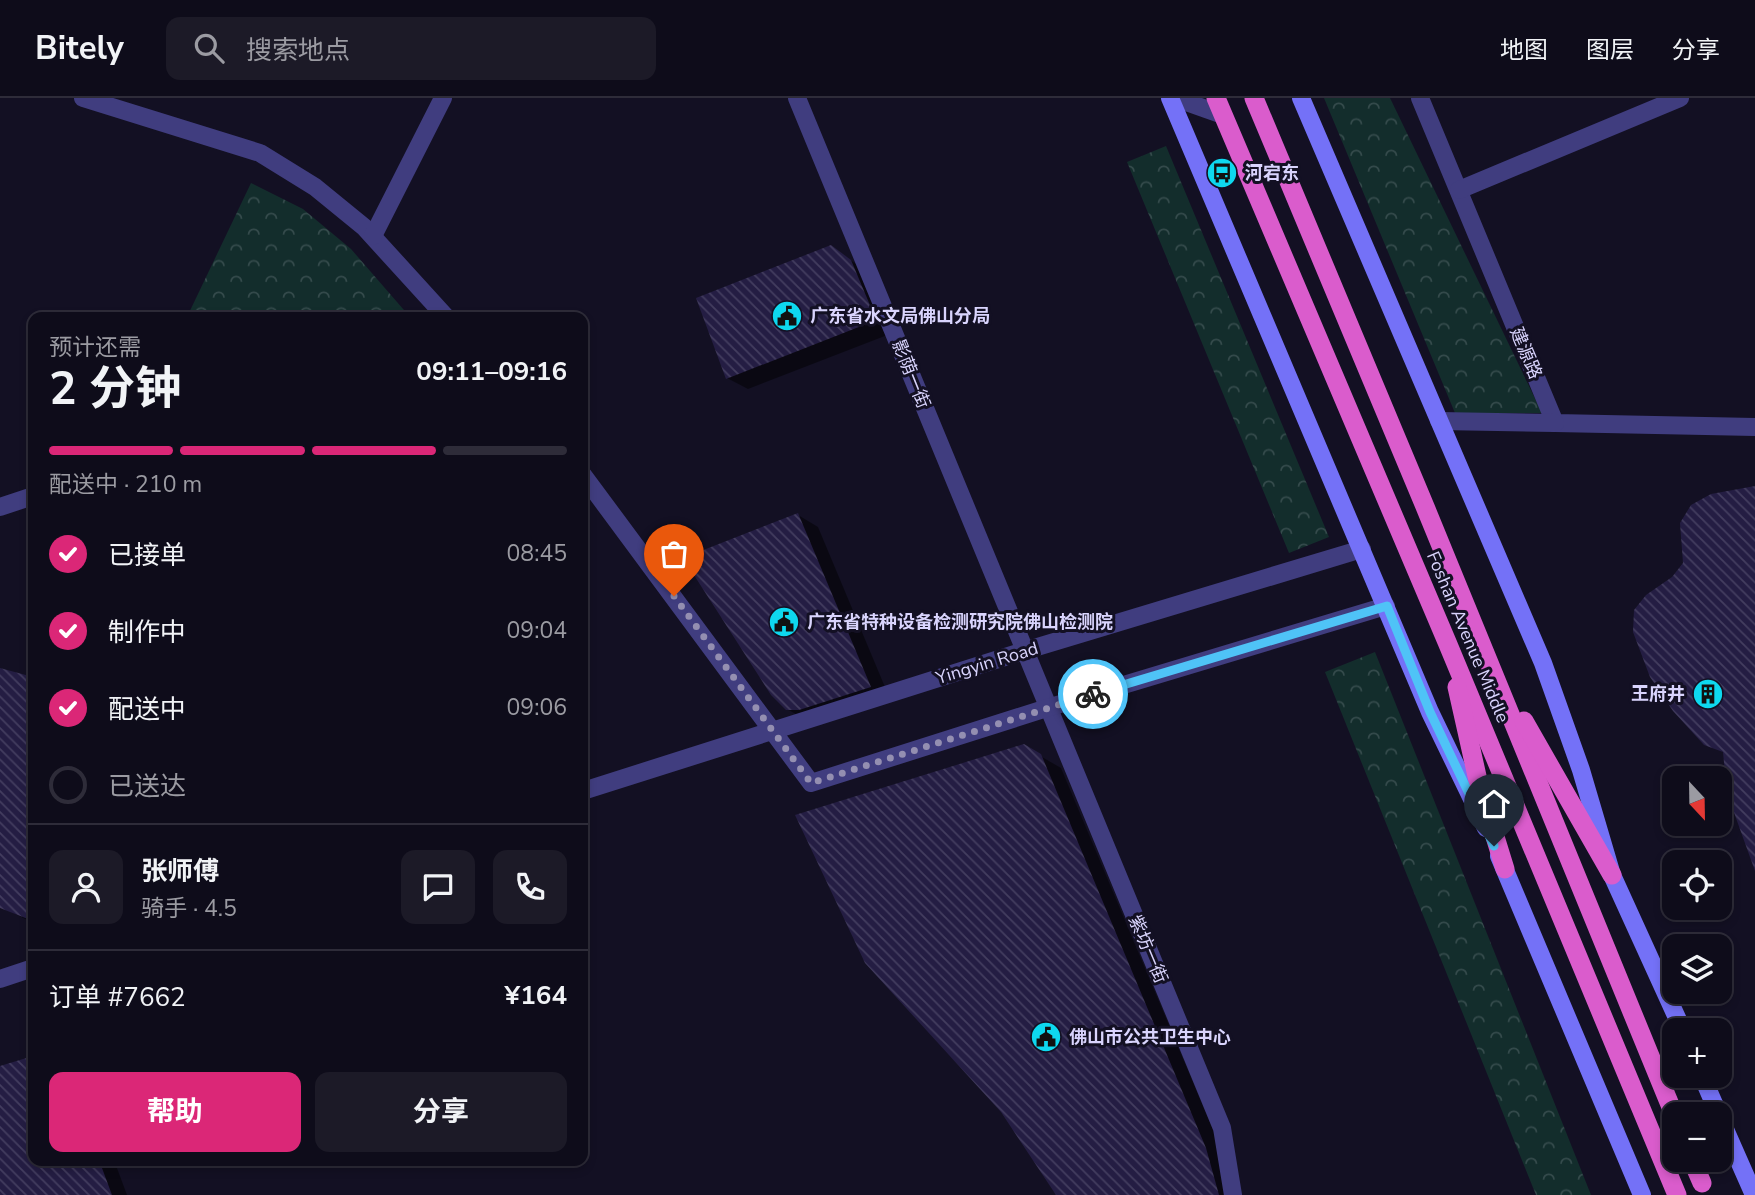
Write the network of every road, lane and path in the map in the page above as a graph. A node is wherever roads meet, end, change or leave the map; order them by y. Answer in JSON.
{"nodes":[{"id":1,"x":83,"y":98,"type":"edge"},
{"id":2,"x":443,"y":98,"type":"edge"},
{"id":3,"x":797,"y":98,"type":"edge"},
{"id":4,"x":1170,"y":98,"type":"edge"},
{"id":5,"x":1175,"y":98,"type":"edge"},
{"id":6,"x":1254,"y":98,"type":"edge"},
{"id":7,"x":1301,"y":98,"type":"edge"},
{"id":8,"x":1420,"y":98,"type":"edge"},
{"id":9,"x":1680,"y":98,"type":"edge"},
{"id":10,"x":1219,"y":107,"type":"edge"},
{"id":11,"x":1459,"y":190,"type":"junction"},
{"id":12,"x":373,"y":236,"type":"junction"},
{"id":13,"x":441,"y":312,"type":"edge"},
{"id":14,"x":1439,"y":421,"type":"junction"},
{"id":15,"x":1555,"y":423,"type":"junction"},
{"id":16,"x":1755,"y":427,"type":"edge"},
{"id":17,"x":588,"y":482,"type":"edge"},
{"id":18,"x":28,"y":498,"type":"edge"},
{"id":19,"x":0,"y":507,"type":"edge"},
{"id":20,"x":1362,"y":550,"type":"junction"},
{"id":21,"x":1387,"y":606,"type":"junction"},
{"id":22,"x":1477,"y":633,"type":"junction"},
{"id":23,"x":1447,"y":642,"type":"junction"},
{"id":24,"x":1024,"y":651,"type":"junction"},
{"id":25,"x":1047,"y":708,"type":"junction"},
{"id":26,"x":773,"y":730,"type":"junction"},
{"id":27,"x":588,"y":789,"type":"edge"},
{"id":28,"x":1505,"y":869,"type":"junction"},
{"id":29,"x":1612,"y":875,"type":"junction"},
{"id":30,"x":28,"y":970,"type":"edge"},
{"id":31,"x":0,"y":979,"type":"edge"},
{"id":32,"x":1676,"y":1018,"type":"edge"},
{"id":33,"x":1669,"y":1102,"type":"edge"},
{"id":34,"x":1732,"y":1144,"type":"edge"},
{"id":35,"x":1697,"y":1172,"type":"edge"},
{"id":36,"x":1702,"y":1183,"type":"dead end"},
{"id":37,"x":1233,"y":1195,"type":"edge"},
{"id":38,"x":1642,"y":1195,"type":"edge"},
{"id":39,"x":1677,"y":1195,"type":"edge"},
{"id":40,"x":1754,"y":1195,"type":"edge"}],
"edges":[{"from":1,"to":12,"type":"street"},
{"from":2,"to":12,"type":"street"},
{"from":3,"to":24,"type":"street","name":"影荫一街"},
{"from":4,"to":20,"type":"main road"},
{"from":5,"to":10,"type":"street"},
{"from":6,"to":22,"type":"highway","name":"Foshan Avenue Middle"},
{"from":7,"to":14,"type":"main road"},
{"from":8,"to":11,"type":"street","name":"建源路"},
{"from":9,"to":11,"type":"street"},
{"from":10,"to":23,"type":"highway","name":"Foshan Avenue Middle"},
{"from":11,"to":15,"type":"street","name":"建源路"},
{"from":12,"to":13,"type":"street"},
{"from":14,"to":15,"type":"street"},
{"from":14,"to":29,"type":"main road"},
{"from":15,"to":16,"type":"street"},
{"from":17,"to":26,"type":"street"},
{"from":18,"to":19,"type":"street"},
{"from":20,"to":21,"type":"main road"},
{"from":20,"to":24,"type":"street","name":"Yingyin Road"},
{"from":21,"to":25,"type":"street"},
{"from":21,"to":28,"type":"main road"},
{"from":22,"to":29,"type":"highway"},
{"from":22,"to":33,"type":"highway","name":"Foshan Avenue Middle"},
{"from":23,"to":28,"type":"highway"},
{"from":23,"to":39,"type":"highway","name":"Foshan Avenue Middle"},
{"from":24,"to":25,"type":"street","name":"影荫一街"},
{"from":24,"to":26,"type":"street","name":"Yingyin Road"},
{"from":25,"to":26,"type":"street"},
{"from":25,"to":37,"type":"street","name":"紫坊一街"},
{"from":26,"to":27,"type":"street","name":"Yingyin Road"},
{"from":28,"to":38,"type":"main road"},
{"from":29,"to":32,"type":"main road"},
{"from":30,"to":31,"type":"street"},
{"from":34,"to":40,"type":"main road"},
{"from":35,"to":36,"type":"highway"}]}
